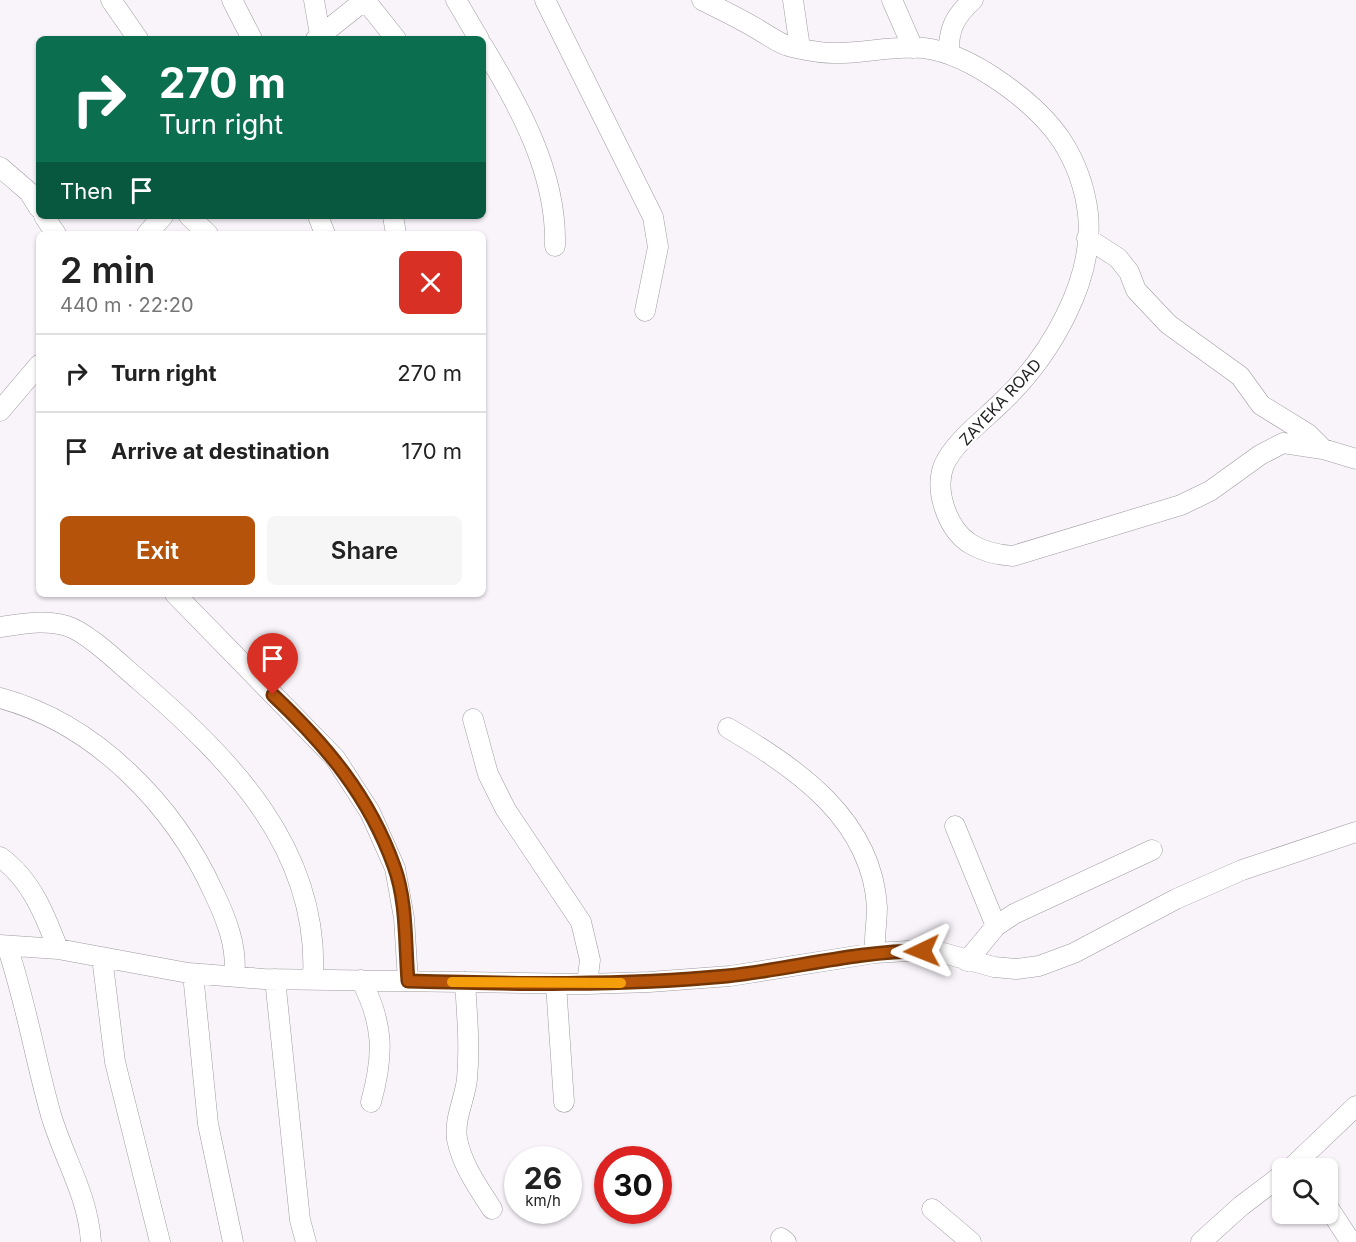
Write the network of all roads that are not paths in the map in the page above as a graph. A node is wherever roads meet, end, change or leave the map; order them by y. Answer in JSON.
{"nodes":[{"id":1,"x":111,"y":0,"type":"edge"},
{"id":2,"x":232,"y":0,"type":"edge"},
{"id":3,"x":314,"y":0,"type":"edge"},
{"id":4,"x":365,"y":0,"type":"edge"},
{"id":5,"x":456,"y":0,"type":"edge"},
{"id":6,"x":545,"y":0,"type":"edge"},
{"id":7,"x":702,"y":0,"type":"edge"},
{"id":8,"x":793,"y":0,"type":"edge"},
{"id":9,"x":892,"y":0,"type":"edge"},
{"id":10,"x":973,"y":0,"type":"edge"},
{"id":11,"x":136,"y":36,"type":"edge"},
{"id":12,"x":250,"y":36,"type":"edge"},
{"id":13,"x":318,"y":36,"type":"edge"},
{"id":14,"x":319,"y":36,"type":"edge"},
{"id":15,"x":394,"y":36,"type":"edge"},
{"id":16,"x":477,"y":36,"type":"edge"},
{"id":17,"x":800,"y":48,"type":"junction"},
{"id":18,"x":913,"y":48,"type":"junction"},
{"id":19,"x":486,"y":51,"type":"edge"},
{"id":20,"x":949,"y":54,"type":"junction"},
{"id":21,"x":0,"y":167,"type":"edge"},
{"id":22,"x":36,"y":203,"type":"edge"},
{"id":23,"x":192,"y":219,"type":"edge"},
{"id":24,"x":205,"y":231,"type":"edge"},
{"id":25,"x":1087,"y":238,"type":"junction"},
{"id":26,"x":555,"y":246,"type":"dead end"},
{"id":27,"x":645,"y":311,"type":"dead end"},
{"id":28,"x":36,"y":369,"type":"edge"},
{"id":29,"x":0,"y":411,"type":"edge"},
{"id":30,"x":1323,"y":448,"type":"junction"},
{"id":31,"x":1356,"y":459,"type":"edge"},
{"id":32,"x":178,"y":597,"type":"edge"},
{"id":33,"x":0,"y":627,"type":"edge"},
{"id":34,"x":0,"y":698,"type":"edge"},
{"id":35,"x":473,"y":719,"type":"dead end"},
{"id":36,"x":728,"y":728,"type":"dead end"},
{"id":37,"x":955,"y":826,"type":"dead end"},
{"id":38,"x":1356,"y":832,"type":"edge"},
{"id":39,"x":1152,"y":850,"type":"dead end"},
{"id":40,"x":0,"y":857,"type":"edge"},
{"id":41,"x":996,"y":926,"type":"junction"},
{"id":42,"x":4,"y":946,"type":"edge"},
{"id":43,"x":58,"y":949,"type":"junction"},
{"id":44,"x":875,"y":953,"type":"junction"},
{"id":45,"x":102,"y":957,"type":"junction"},
{"id":46,"x":967,"y":961,"type":"junction"},
{"id":47,"x":193,"y":974,"type":"junction"},
{"id":48,"x":234,"y":976,"type":"junction"},
{"id":49,"x":275,"y":979,"type":"junction"},
{"id":50,"x":313,"y":980,"type":"junction"},
{"id":51,"x":361,"y":980,"type":"junction"},
{"id":52,"x":408,"y":981,"type":"junction"},
{"id":53,"x":465,"y":982,"type":"junction"},
{"id":54,"x":556,"y":984,"type":"junction"},
{"id":55,"x":586,"y":984,"type":"junction"},
{"id":56,"x":371,"y":1102,"type":"dead end"},
{"id":57,"x":564,"y":1102,"type":"dead end"},
{"id":58,"x":1356,"y":1106,"type":"edge"},
{"id":59,"x":1302,"y":1158,"type":"edge"},
{"id":60,"x":1272,"y":1183,"type":"edge"},
{"id":61,"x":492,"y":1209,"type":"dead end"},
{"id":62,"x":932,"y":1209,"type":"dead end"},
{"id":63,"x":1338,"y":1222,"type":"edge"},
{"id":64,"x":91,"y":1242,"type":"edge"},
{"id":65,"x":160,"y":1242,"type":"edge"},
{"id":66,"x":233,"y":1242,"type":"edge"},
{"id":67,"x":306,"y":1242,"type":"edge"},
{"id":68,"x":971,"y":1242,"type":"edge"},
{"id":69,"x":1201,"y":1242,"type":"edge"},
{"id":70,"x":1351,"y":1242,"type":"edge"}],
"edges":[{"from":1,"to":11,"type":"street"},
{"from":2,"to":12,"type":"street"},
{"from":3,"to":13,"type":"street"},
{"from":4,"to":14,"type":"street"},
{"from":4,"to":15,"type":"street"},
{"from":5,"to":16,"type":"street"},
{"from":6,"to":27,"type":"street"},
{"from":7,"to":17,"type":"street","name":"ZAYEKA ROAD"},
{"from":8,"to":17,"type":"street"},
{"from":9,"to":18,"type":"street"},
{"from":10,"to":20,"type":"street"},
{"from":17,"to":18,"type":"street","name":"ZAYEKA ROAD"},
{"from":18,"to":20,"type":"street","name":"ZAYEKA ROAD"},
{"from":19,"to":26,"type":"street"},
{"from":20,"to":25,"type":"street","name":"ZAYEKA ROAD"},
{"from":21,"to":22,"type":"street"},
{"from":23,"to":24,"type":"street"},
{"from":25,"to":30,"type":"street"},
{"from":25,"to":30,"type":"street","name":"ZAYEKA ROAD"},
{"from":28,"to":29,"type":"street"},
{"from":30,"to":31,"type":"street","name":"ZAYEKA ROAD"},
{"from":32,"to":52,"type":"street"},
{"from":33,"to":50,"type":"street"},
{"from":34,"to":48,"type":"street"},
{"from":35,"to":55,"type":"street"},
{"from":36,"to":44,"type":"street"},
{"from":37,"to":41,"type":"street"},
{"from":38,"to":46,"type":"street"},
{"from":39,"to":41,"type":"street"},
{"from":40,"to":43,"type":"street"},
{"from":41,"to":46,"type":"street"},
{"from":42,"to":43,"type":"street"},
{"from":42,"to":64,"type":"street"},
{"from":43,"to":45,"type":"street"},
{"from":44,"to":46,"type":"street"},
{"from":44,"to":55,"type":"street"},
{"from":45,"to":47,"type":"street"},
{"from":45,"to":65,"type":"street"},
{"from":47,"to":48,"type":"street"},
{"from":47,"to":66,"type":"street"},
{"from":48,"to":49,"type":"street"},
{"from":49,"to":50,"type":"street"},
{"from":49,"to":67,"type":"street"},
{"from":50,"to":51,"type":"street"},
{"from":51,"to":52,"type":"street"},
{"from":51,"to":56,"type":"street"},
{"from":52,"to":53,"type":"street"},
{"from":53,"to":54,"type":"street"},
{"from":53,"to":61,"type":"street"},
{"from":54,"to":55,"type":"street"},
{"from":54,"to":57,"type":"street"},
{"from":58,"to":59,"type":"street"},
{"from":60,"to":69,"type":"street"},
{"from":62,"to":68,"type":"street"},
{"from":63,"to":70,"type":"street"}]}
